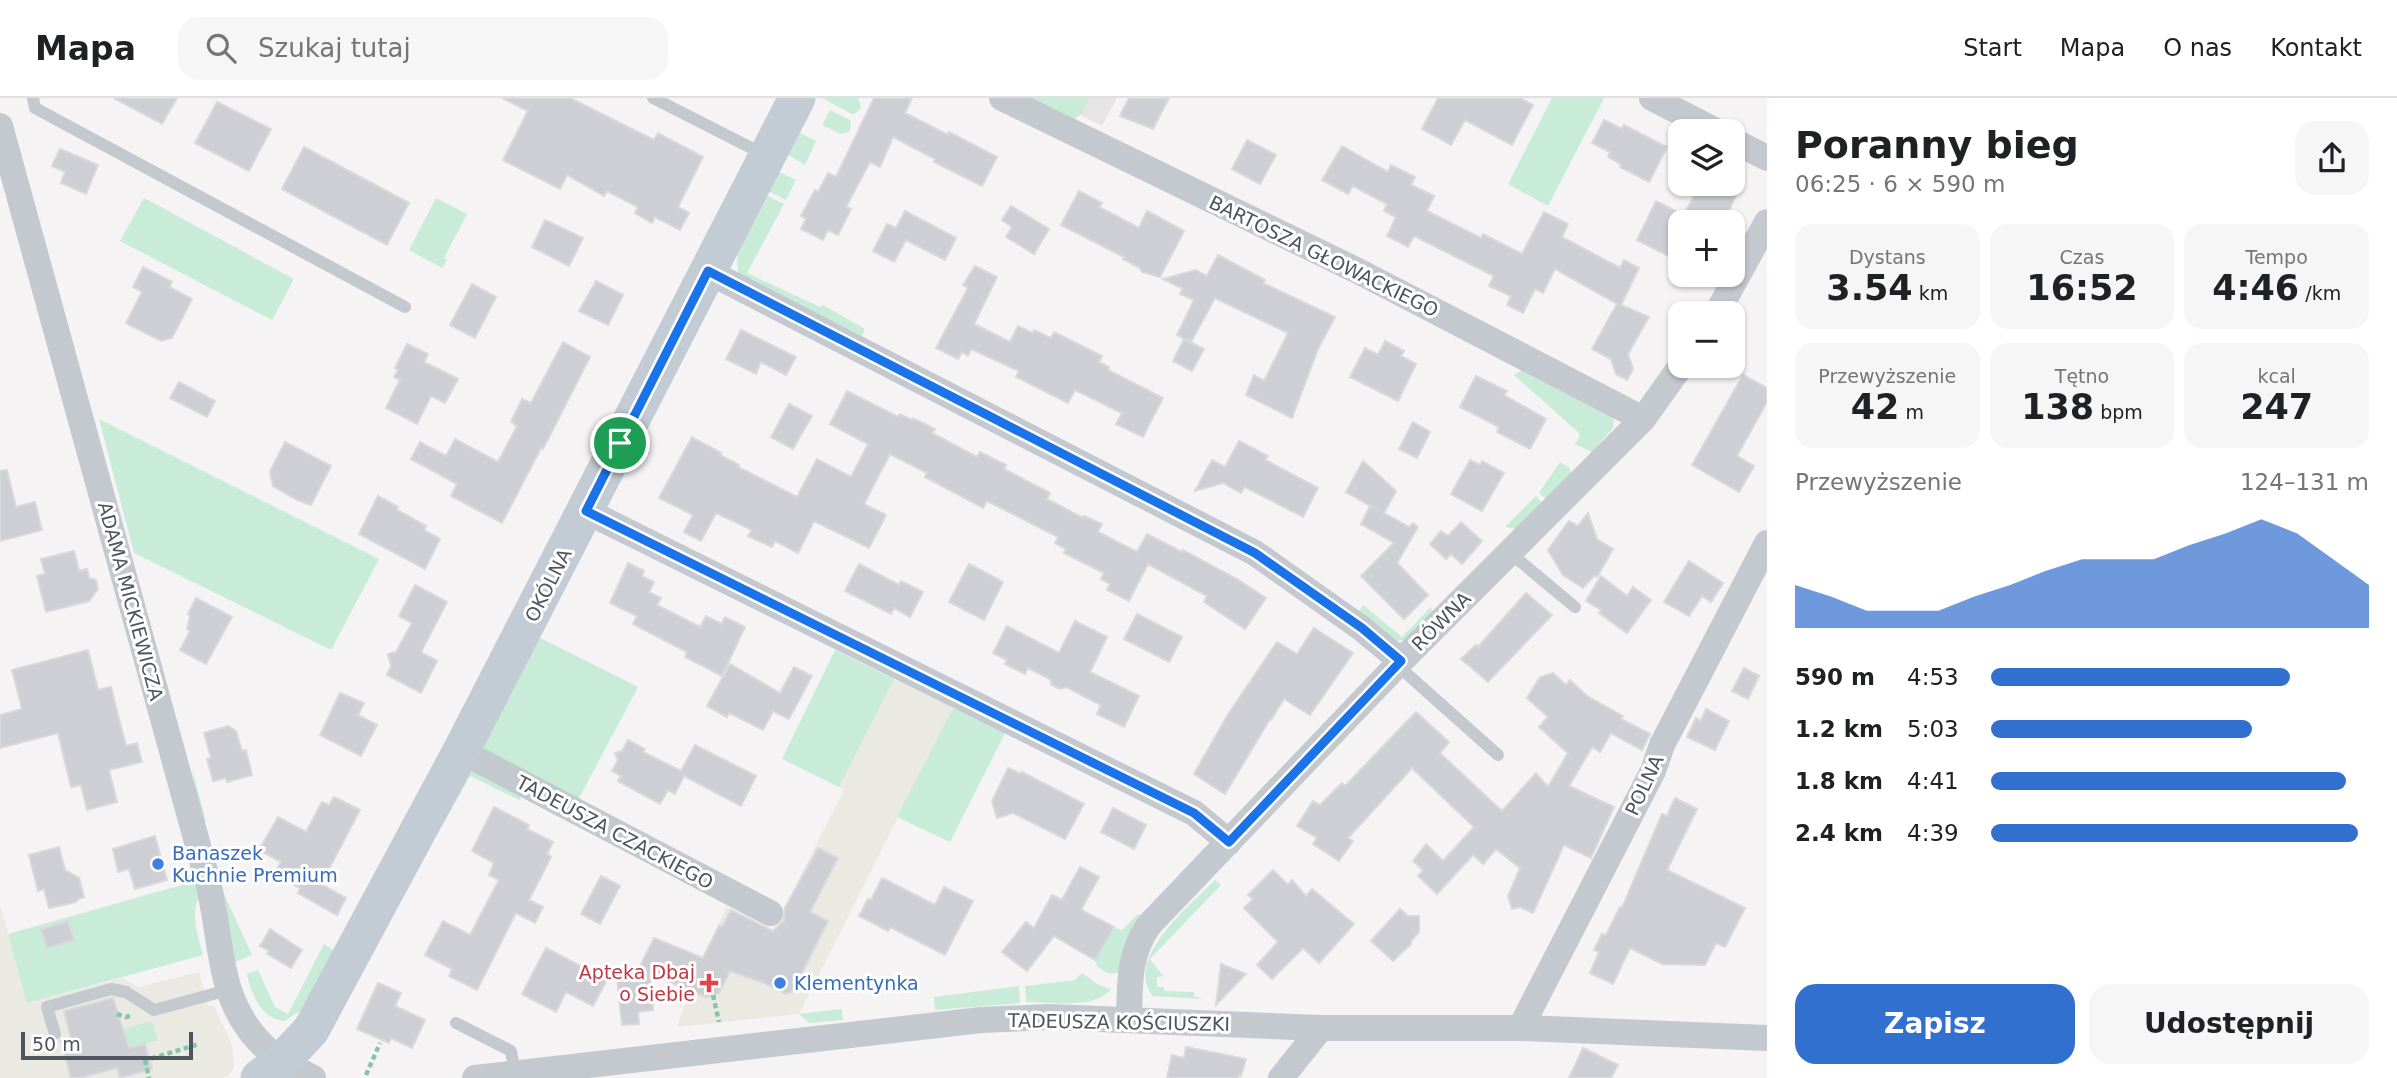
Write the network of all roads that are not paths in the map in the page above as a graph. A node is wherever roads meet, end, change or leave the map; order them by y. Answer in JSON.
{"nodes":[{"id":1,"x":33,"y":98,"type":"edge"},
{"id":2,"x":653,"y":98,"type":"edge"},
{"id":3,"x":797,"y":98,"type":"edge"},
{"id":4,"x":1002,"y":98,"type":"edge"},
{"id":5,"x":1652,"y":98,"type":"edge"},
{"id":6,"x":1693,"y":119,"type":"edge"},
{"id":7,"x":0,"y":126,"type":"edge"},
{"id":8,"x":1745,"y":147,"type":"edge"},
{"id":9,"x":766,"y":156,"type":"junction"},
{"id":10,"x":1767,"y":158,"type":"edge"},
{"id":11,"x":1767,"y":222,"type":"edge"},
{"id":12,"x":708,"y":271,"type":"junction"},
{"id":13,"x":1724,"y":301,"type":"edge"},
{"id":14,"x":405,"y":307,"type":"dead end"},
{"id":15,"x":1672,"y":378,"type":"edge"},
{"id":16,"x":1643,"y":419,"type":"junction"},
{"id":17,"x":586,"y":511,"type":"junction"},
{"id":18,"x":1767,"y":542,"type":"edge"},
{"id":19,"x":1510,"y":553,"type":"junction"},
{"id":20,"x":1575,"y":607,"type":"dead end"},
{"id":21,"x":1399,"y":663,"type":"junction"},
{"id":22,"x":461,"y":751,"type":"junction"},
{"id":23,"x":1498,"y":755,"type":"dead end"},
{"id":24,"x":1229,"y":842,"type":"junction"},
{"id":25,"x":770,"y":913,"type":"dead end"},
{"id":26,"x":228,"y":990,"type":"junction"},
{"id":27,"x":1129,"y":1019,"type":"junction"},
{"id":28,"x":456,"y":1023,"type":"dead end"},
{"id":29,"x":1321,"y":1028,"type":"junction"},
{"id":30,"x":1524,"y":1028,"type":"junction"},
{"id":31,"x":55,"y":1034,"type":"dead end"},
{"id":32,"x":1767,"y":1038,"type":"edge"},
{"id":33,"x":646,"y":1069,"type":"edge"},
{"id":34,"x":270,"y":1070,"type":"edge"},
{"id":35,"x":514,"y":1073,"type":"junction"},
{"id":36,"x":313,"y":1078,"type":"edge"},
{"id":37,"x":475,"y":1078,"type":"edge"},
{"id":38,"x":1281,"y":1078,"type":"edge"}],
"edges":[{"from":1,"to":14,"type":"lane"},
{"from":2,"to":9,"type":"lane"},
{"from":3,"to":9,"type":"street","name":"OKÓLNA"},
{"from":4,"to":16,"type":"street","name":"BARTOSZA GŁOWACKIEGO"},
{"from":5,"to":6,"type":"street"},
{"from":7,"to":26,"type":"street","name":"ADAMA MICKIEWICZA"},
{"from":8,"to":10,"type":"street"},
{"from":9,"to":12,"type":"street","name":"OKÓLNA"},
{"from":11,"to":13,"type":"street"},
{"from":12,"to":17,"type":"street","name":"OKÓLNA"},
{"from":12,"to":21,"type":"street"},
{"from":15,"to":16,"type":"street","name":"RÓWNA"},
{"from":16,"to":19,"type":"street","name":"RÓWNA"},
{"from":17,"to":22,"type":"street","name":"OKÓLNA"},
{"from":17,"to":24,"type":"street"},
{"from":18,"to":30,"type":"street","name":"POLNA"},
{"from":19,"to":20,"type":"lane"},
{"from":19,"to":21,"type":"street","name":"RÓWNA"},
{"from":21,"to":23,"type":"lane"},
{"from":21,"to":24,"type":"street","name":"RÓWNA"},
{"from":22,"to":25,"type":"street","name":"TADEUSZA CZACKIEGO"},
{"from":22,"to":34,"type":"street","name":"OKÓLNA"},
{"from":24,"to":27,"type":"street","name":"RÓWNA"},
{"from":26,"to":31,"type":"lane"},
{"from":26,"to":34,"type":"street","name":"ADAMA MICKIEWICZA"},
{"from":27,"to":29,"type":"street","name":"TADEUSZA KOŚCIUSZKI"},
{"from":27,"to":33,"type":"street","name":"TADEUSZA KOŚCIUSZKI"},
{"from":28,"to":35,"type":"lane"},
{"from":29,"to":30,"type":"street","name":"TADEUSZA KOŚCIUSZKI"},
{"from":29,"to":38,"type":"street"},
{"from":30,"to":32,"type":"street","name":"TADEUSZA KOŚCIUSZKI"},
{"from":33,"to":35,"type":"street","name":"TADEUSZA KOŚCIUSZKI"},
{"from":34,"to":36,"type":"street"},
{"from":35,"to":37,"type":"street","name":"TADEUSZA KOŚCIUSZKI"}]}
